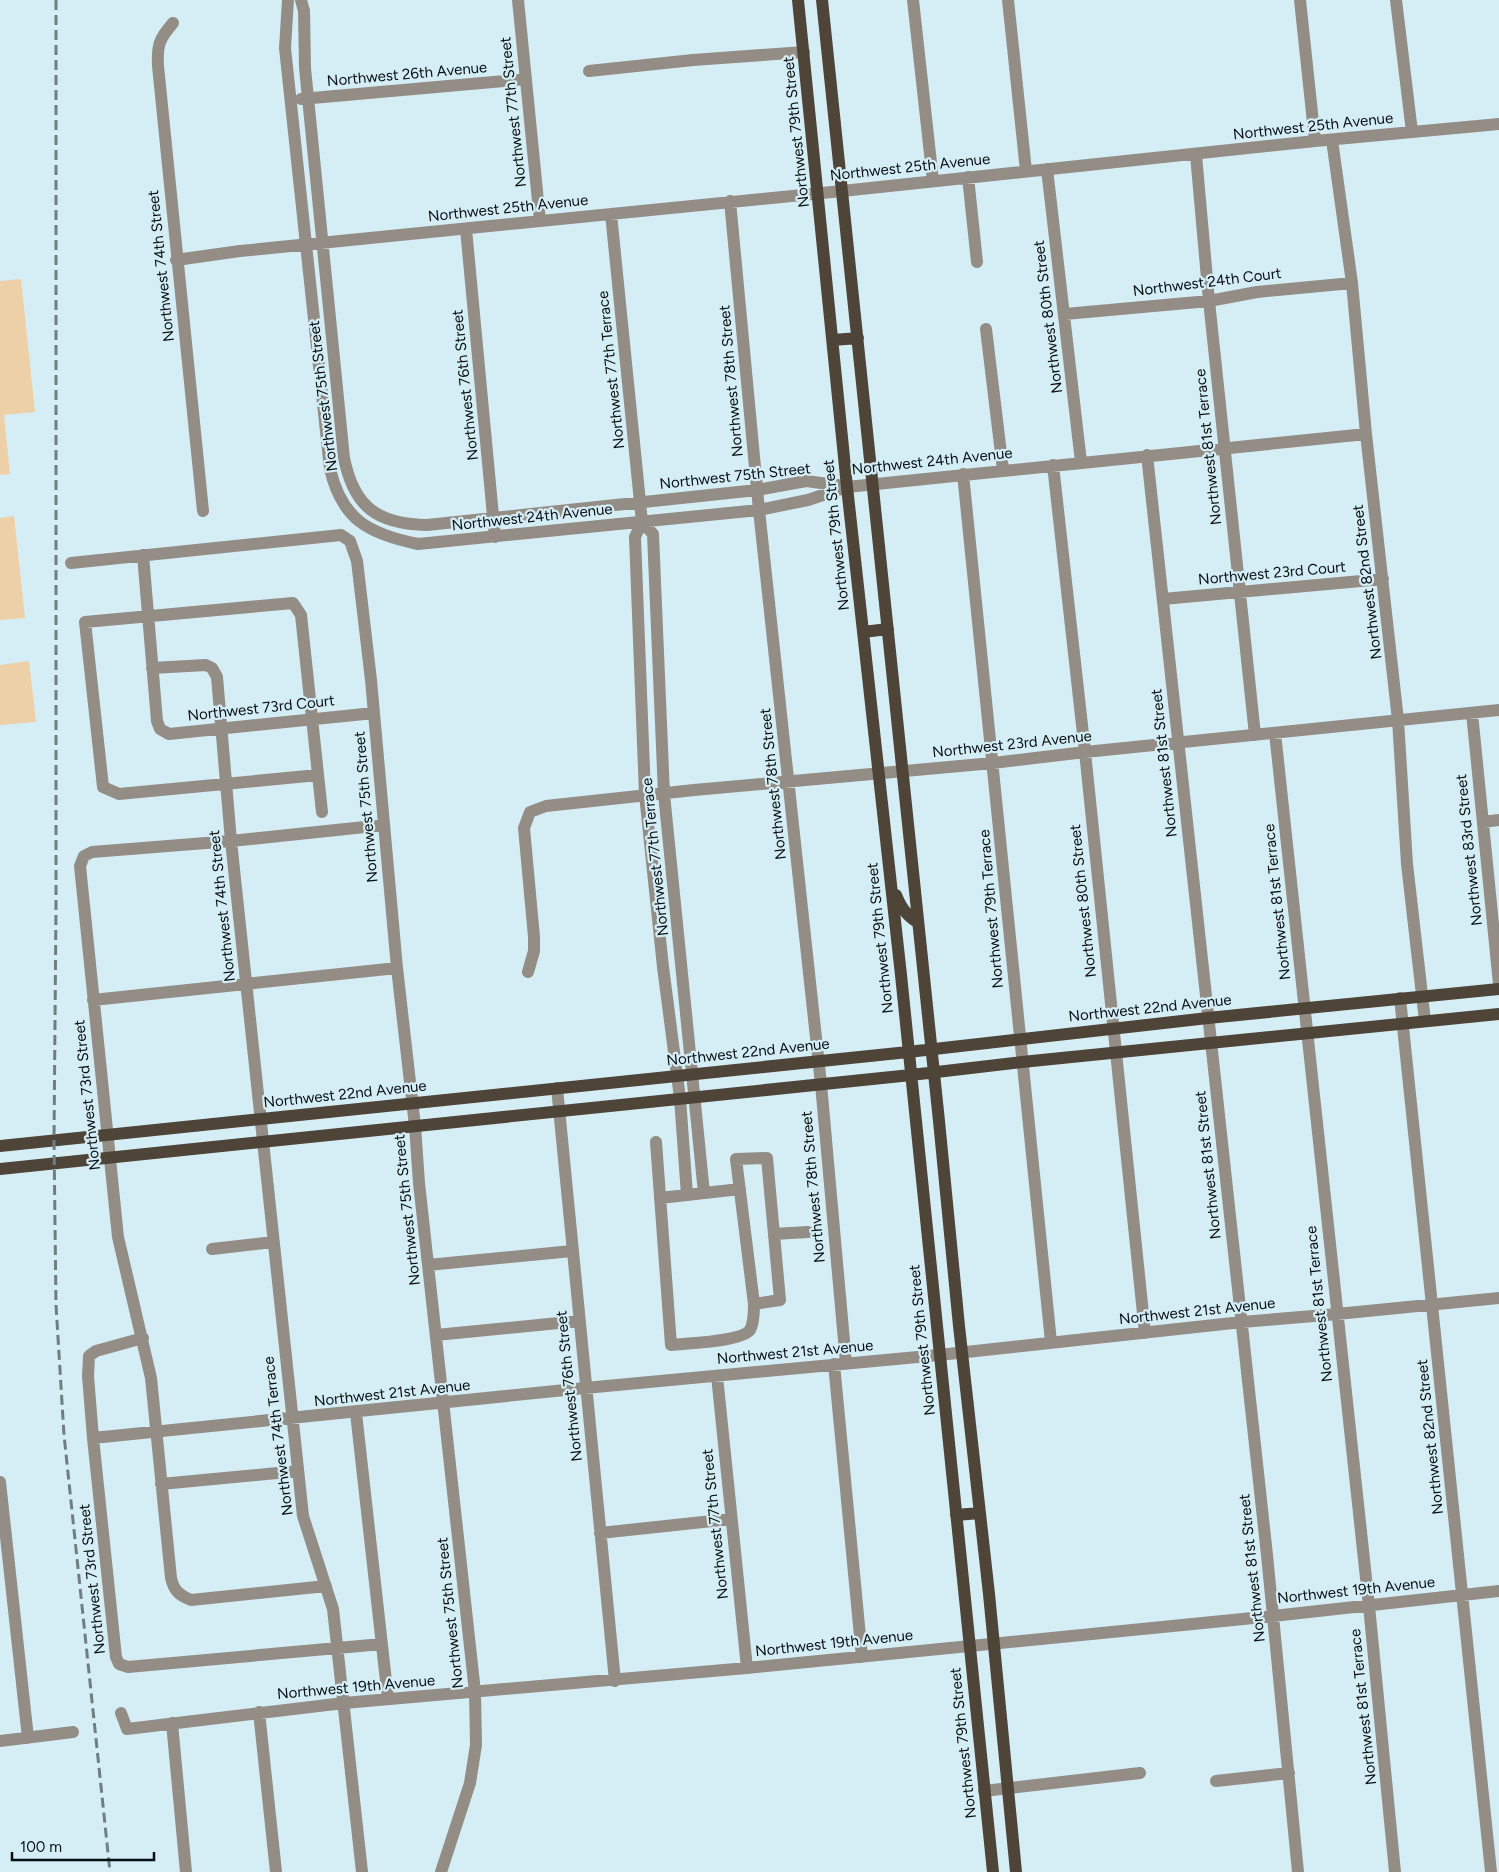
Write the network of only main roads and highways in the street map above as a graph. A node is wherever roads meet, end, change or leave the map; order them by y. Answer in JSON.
{"nodes":[{"id":1,"x":798,"y":0,"type":"edge"},
{"id":2,"x":822,"y":0,"type":"edge"},
{"id":3,"x":858,"y":338,"type":"junction"},
{"id":4,"x":833,"y":340,"type":"junction"},
{"id":5,"x":888,"y":629,"type":"junction"},
{"id":6,"x":863,"y":632,"type":"junction"},
{"id":7,"x":888,"y":861,"type":"junction"},
{"id":8,"x":918,"y":922,"type":"junction"},
{"id":9,"x":1499,"y":988,"type":"edge"},
{"id":10,"x":1499,"y":1014,"type":"edge"},
{"id":11,"x":931,"y":1049,"type":"junction"},
{"id":12,"x":908,"y":1052,"type":"junction"},
{"id":13,"x":933,"y":1072,"type":"junction"},
{"id":14,"x":910,"y":1075,"type":"junction"},
{"id":15,"x":0,"y":1146,"type":"edge"},
{"id":16,"x":0,"y":1169,"type":"edge"},
{"id":17,"x":945,"y":1197,"type":"junction"},
{"id":18,"x":924,"y":1200,"type":"junction"},
{"id":19,"x":980,"y":1513,"type":"junction"},
{"id":20,"x":956,"y":1515,"type":"junction"},
{"id":21,"x":993,"y":1872,"type":"edge"},
{"id":22,"x":1016,"y":1872,"type":"edge"}],
"edges":[{"from":1,"to":4,"type":"main road","name":"Northwest 79th Street"},
{"from":2,"to":3,"type":"main road"},
{"from":3,"to":4,"type":"main road"},
{"from":3,"to":5,"type":"main road"},
{"from":4,"to":6,"type":"main road","name":"Northwest 79th Street"},
{"from":5,"to":6,"type":"main road"},
{"from":5,"to":8,"type":"main road"},
{"from":6,"to":7,"type":"main road","name":"Northwest 79th Street"},
{"from":7,"to":8,"type":"main road"},
{"from":7,"to":12,"type":"main road","name":"Northwest 79th Street"},
{"from":8,"to":11,"type":"main road"},
{"from":9,"to":11,"type":"main road","name":"Northwest 22nd Avenue"},
{"from":10,"to":13,"type":"main road"},
{"from":11,"to":12,"type":"main road","name":"Northwest 22nd Avenue"},
{"from":11,"to":13,"type":"main road"},
{"from":12,"to":14,"type":"main road","name":"Northwest 79th Street"},
{"from":12,"to":15,"type":"main road","name":"Northwest 22nd Avenue"},
{"from":13,"to":14,"type":"main road"},
{"from":13,"to":17,"type":"main road"},
{"from":14,"to":16,"type":"main road"},
{"from":14,"to":18,"type":"main road","name":"Northwest 79th Street"},
{"from":17,"to":18,"type":"main road"},
{"from":17,"to":19,"type":"main road"},
{"from":18,"to":20,"type":"main road","name":"Northwest 79th Street"},
{"from":19,"to":20,"type":"main road"},
{"from":19,"to":22,"type":"main road"},
{"from":20,"to":21,"type":"main road","name":"Northwest 79th Street"}]}
